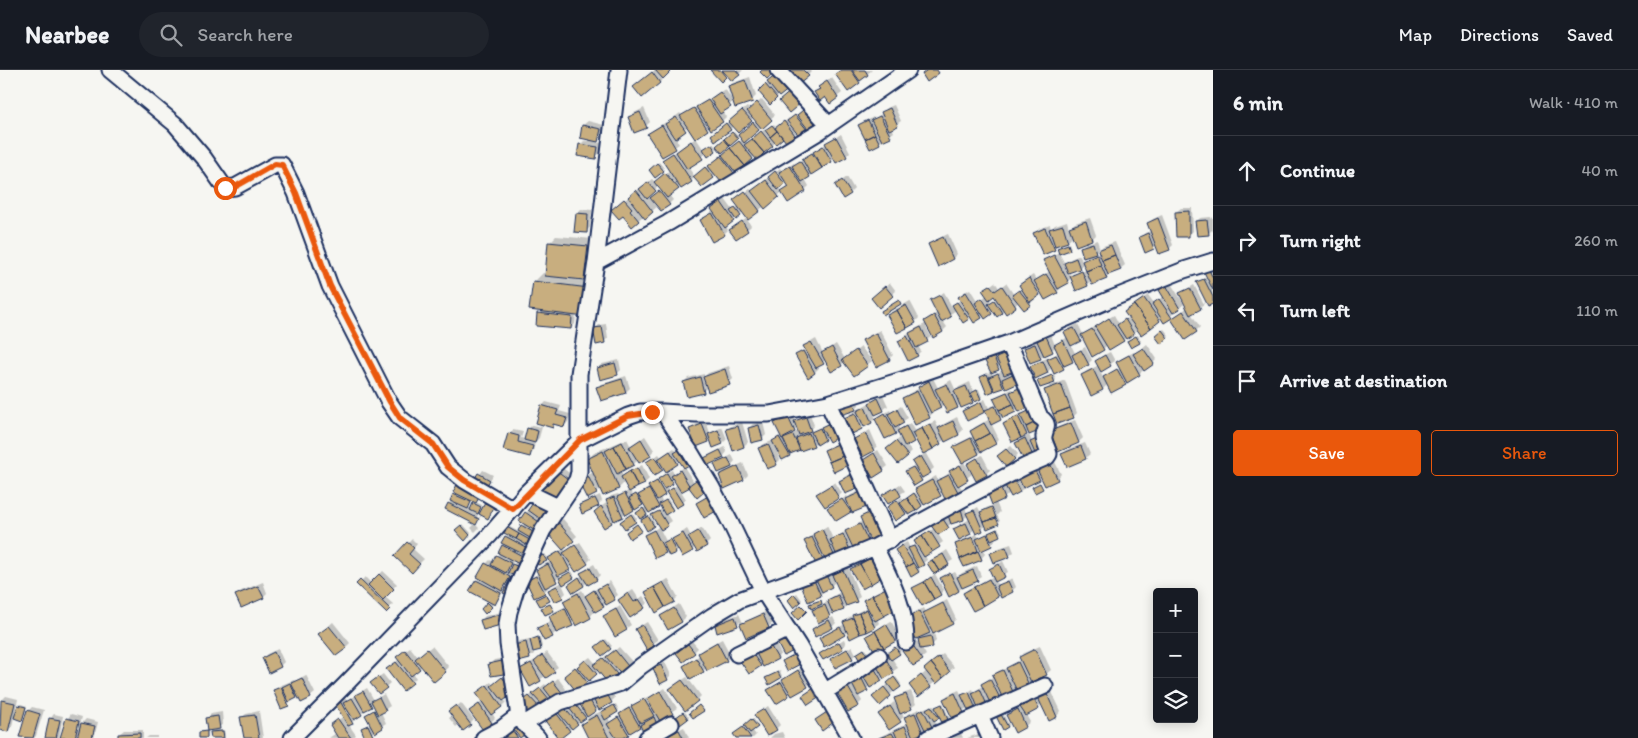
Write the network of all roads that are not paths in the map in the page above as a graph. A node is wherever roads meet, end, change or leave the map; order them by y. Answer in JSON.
{"nodes":[{"id":1,"x":110,"y":70,"type":"edge"},
{"id":2,"x":619,"y":70,"type":"edge"},
{"id":3,"x":778,"y":70,"type":"edge"},
{"id":4,"x":908,"y":70,"type":"edge"},
{"id":5,"x":828,"y":124,"type":"junction"},
{"id":6,"x":1213,"y":261,"type":"edge"},
{"id":7,"x":596,"y":262,"type":"junction"},
{"id":8,"x":1009,"y":343,"type":"junction"},
{"id":9,"x":828,"y":403,"type":"junction"},
{"id":10,"x":663,"y":412,"type":"junction"},
{"id":11,"x":579,"y":434,"type":"junction"},
{"id":12,"x":527,"y":492,"type":"junction"},
{"id":13,"x":558,"y":507,"type":"junction"},
{"id":14,"x":513,"y":509,"type":"junction"},
{"id":15,"x":890,"y":540,"type":"junction"},
{"id":16,"x":875,"y":547,"type":"junction"},
{"id":17,"x":763,"y":591,"type":"junction"},
{"id":18,"x":788,"y":629,"type":"junction"},
{"id":19,"x":906,"y":642,"type":"dead end"},
{"id":20,"x":736,"y":654,"type":"dead end"},
{"id":21,"x":879,"y":656,"type":"dead end"},
{"id":22,"x":1045,"y":686,"type":"dead end"},
{"id":23,"x":824,"y":692,"type":"junction"},
{"id":24,"x":980,"y":715,"type":"junction"},
{"id":25,"x":521,"y":720,"type":"junction"},
{"id":26,"x":671,"y":724,"type":"dead end"},
{"id":27,"x":292,"y":738,"type":"edge"},
{"id":28,"x":484,"y":738,"type":"edge"},
{"id":29,"x":538,"y":738,"type":"edge"},
{"id":30,"x":647,"y":738,"type":"edge"},
{"id":31,"x":850,"y":738,"type":"edge"},
{"id":32,"x":928,"y":738,"type":"edge"},
{"id":33,"x":990,"y":738,"type":"edge"}],
"edges":[{"from":1,"to":14,"type":"street"},
{"from":2,"to":7,"type":"street"},
{"from":3,"to":5,"type":"street"},
{"from":4,"to":5,"type":"street"},
{"from":5,"to":7,"type":"street"},
{"from":6,"to":8,"type":"street"},
{"from":7,"to":11,"type":"street"},
{"from":8,"to":9,"type":"street"},
{"from":8,"to":15,"type":"street"},
{"from":9,"to":10,"type":"street"},
{"from":9,"to":15,"type":"street"},
{"from":10,"to":11,"type":"street"},
{"from":10,"to":17,"type":"street"},
{"from":11,"to":12,"type":"street"},
{"from":11,"to":13,"type":"street"},
{"from":12,"to":13,"type":"street"},
{"from":12,"to":14,"type":"street"},
{"from":13,"to":25,"type":"street"},
{"from":14,"to":27,"type":"street"},
{"from":15,"to":16,"type":"street"},
{"from":16,"to":17,"type":"street"},
{"from":16,"to":19,"type":"street"},
{"from":17,"to":18,"type":"street"},
{"from":17,"to":25,"type":"street"},
{"from":18,"to":20,"type":"street"},
{"from":18,"to":23,"type":"street"},
{"from":21,"to":23,"type":"street"},
{"from":22,"to":24,"type":"street"},
{"from":23,"to":31,"type":"street"},
{"from":24,"to":32,"type":"street"},
{"from":24,"to":33,"type":"street"},
{"from":25,"to":28,"type":"street"},
{"from":25,"to":29,"type":"street"},
{"from":26,"to":30,"type":"street"}]}
